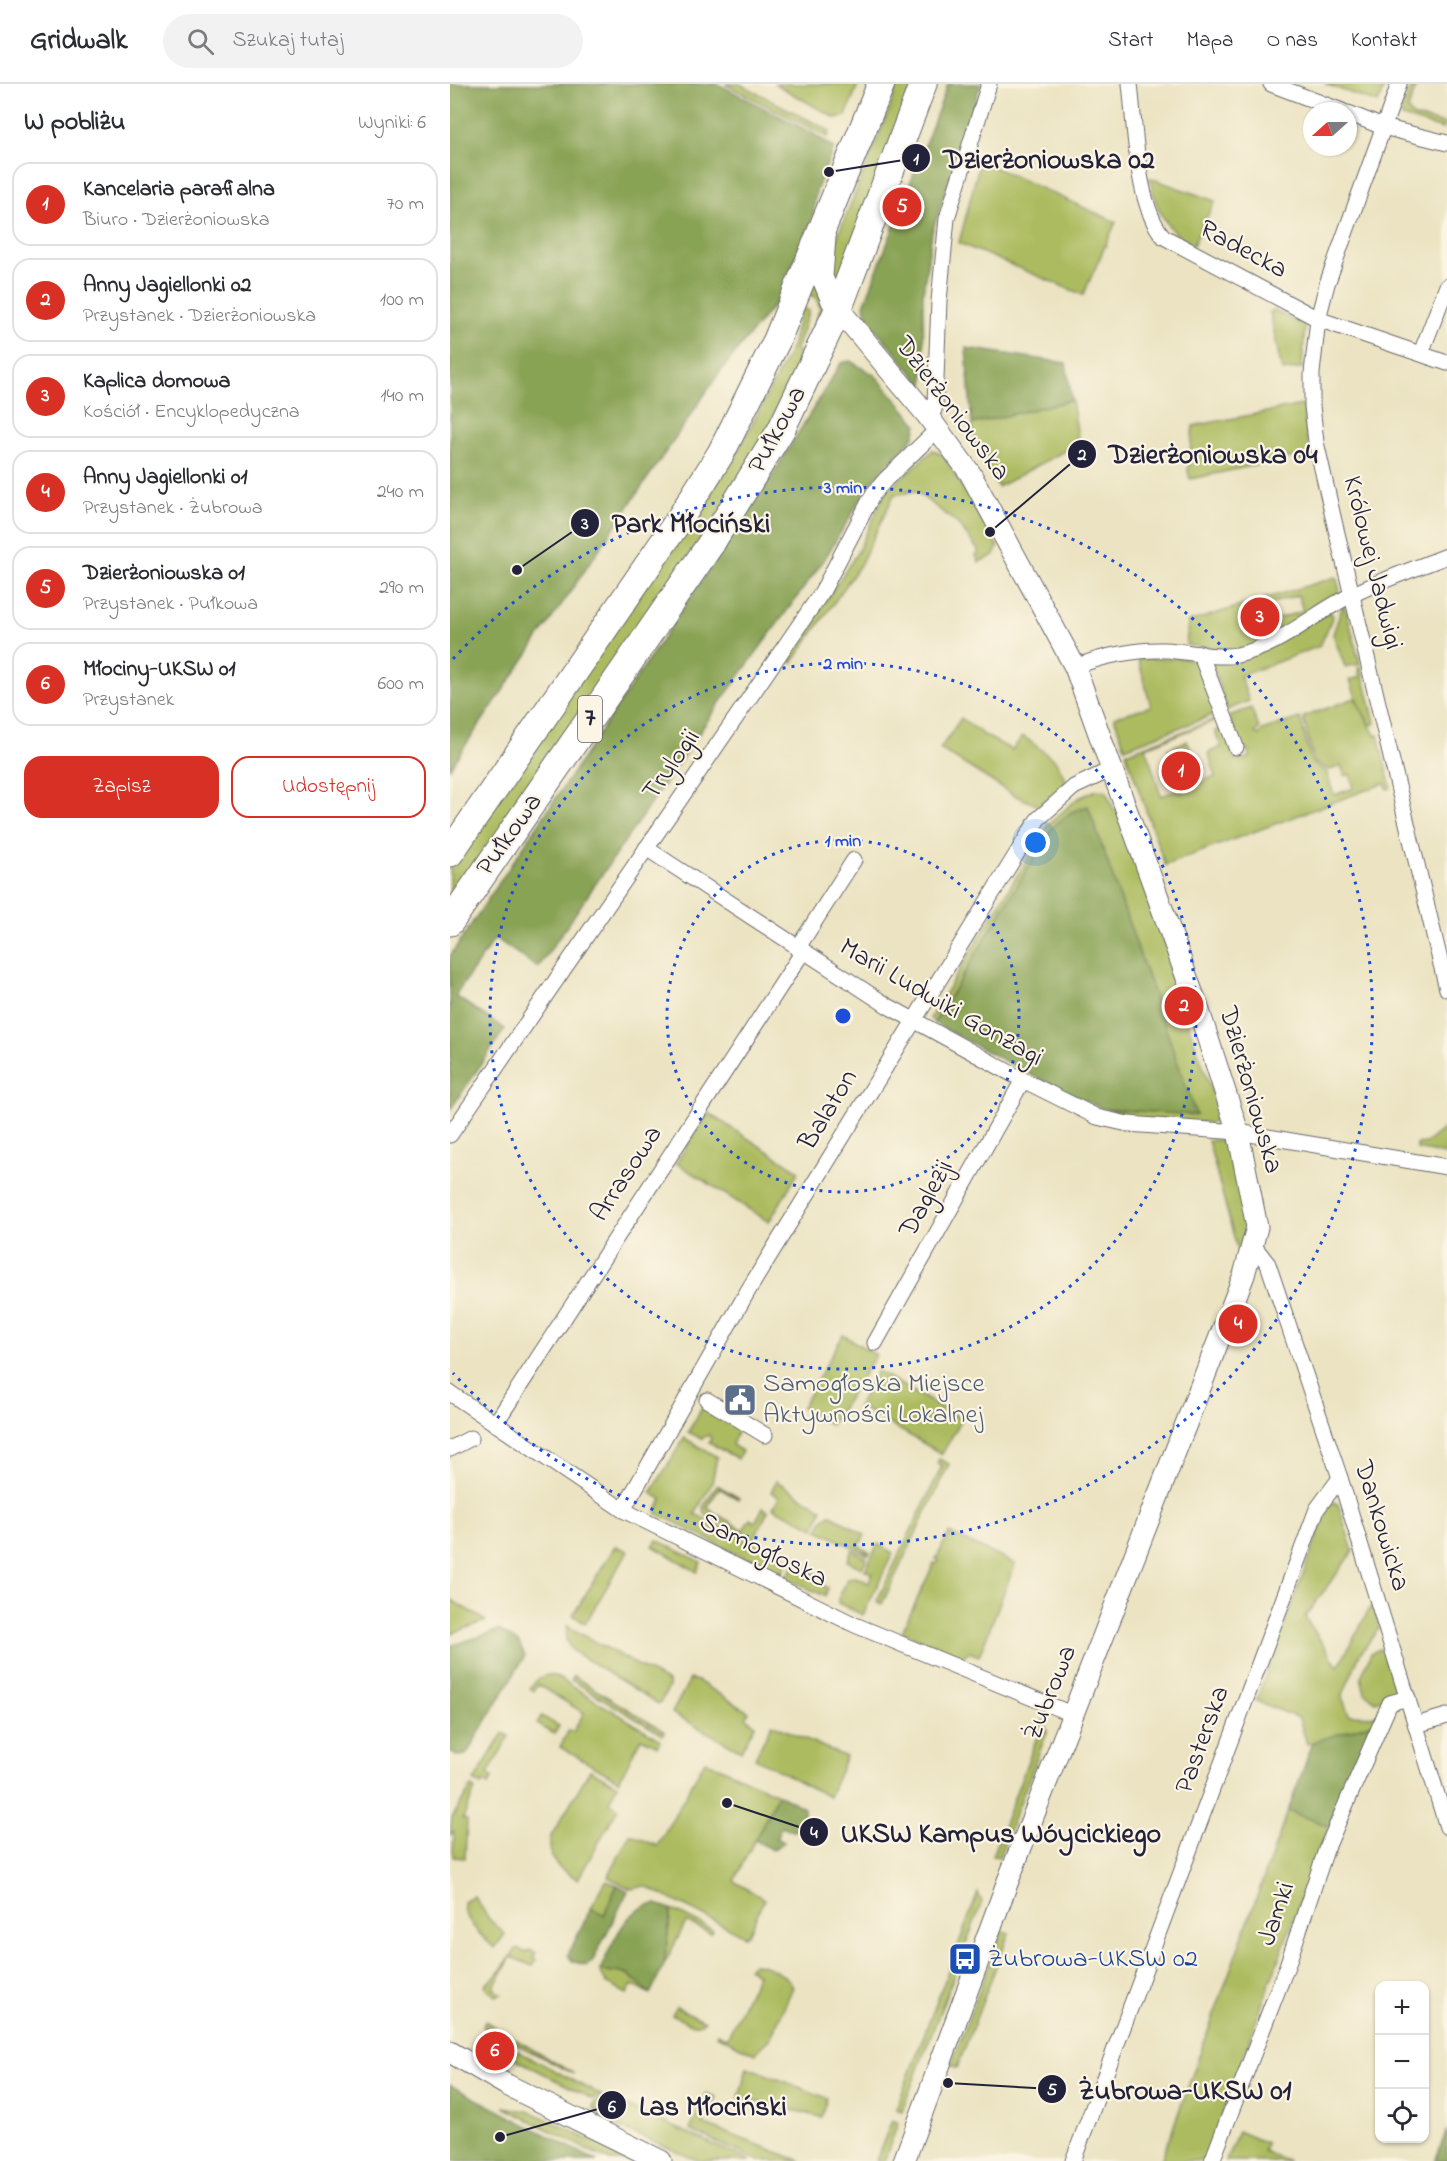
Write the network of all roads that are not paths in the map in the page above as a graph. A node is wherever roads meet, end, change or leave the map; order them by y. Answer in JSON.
{"nodes":[{"id":1,"x":882,"y":84,"type":"edge"},
{"id":2,"x":923,"y":84,"type":"edge"},
{"id":3,"x":989,"y":84,"type":"edge"},
{"id":4,"x":1130,"y":84,"type":"edge"},
{"id":5,"x":1271,"y":84,"type":"edge"},
{"id":6,"x":1399,"y":84,"type":"edge"},
{"id":7,"x":1318,"y":102,"type":"edge"},
{"id":8,"x":1357,"y":117,"type":"edge"},
{"id":9,"x":1383,"y":127,"type":"junction"},
{"id":10,"x":1447,"y":143,"type":"edge"},
{"id":11,"x":828,"y":220,"type":"junction"},
{"id":12,"x":1447,"y":286,"type":"edge"},
{"id":13,"x":838,"y":310,"type":"junction"},
{"id":14,"x":1318,"y":319,"type":"junction"},
{"id":15,"x":1421,"y":353,"type":"junction"},
{"id":16,"x":1447,"y":363,"type":"edge"},
{"id":17,"x":933,"y":422,"type":"junction"},
{"id":18,"x":1447,"y":556,"type":"edge"},
{"id":19,"x":1354,"y":595,"type":"junction"},
{"id":20,"x":1200,"y":654,"type":"junction"},
{"id":21,"x":1075,"y":667,"type":"junction"},
{"id":22,"x":1236,"y":747,"type":"dead end"},
{"id":23,"x":1112,"y":769,"type":"junction"},
{"id":24,"x":645,"y":848,"type":"junction"},
{"id":25,"x":450,"y":853,"type":"edge"},
{"id":26,"x":854,"y":860,"type":"dead end"},
{"id":27,"x":450,"y":922,"type":"edge"},
{"id":28,"x":800,"y":951,"type":"junction"},
{"id":29,"x":1447,"y":989,"type":"edge"},
{"id":30,"x":914,"y":1019,"type":"junction"},
{"id":31,"x":1023,"y":1080,"type":"junction"},
{"id":32,"x":1238,"y":1132,"type":"junction"},
{"id":33,"x":450,"y":1134,"type":"edge"},
{"id":34,"x":1447,"y":1167,"type":"edge"},
{"id":35,"x":1254,"y":1246,"type":"junction"},
{"id":36,"x":875,"y":1343,"type":"dead end"},
{"id":37,"x":450,"y":1393,"type":"edge"},
{"id":38,"x":707,"y":1400,"type":"dead end"},
{"id":39,"x":495,"y":1424,"type":"junction"},
{"id":40,"x":765,"y":1435,"type":"dead end"},
{"id":41,"x":471,"y":1438,"type":"dead end"},
{"id":42,"x":450,"y":1449,"type":"edge"},
{"id":43,"x":1340,"y":1478,"type":"junction"},
{"id":44,"x":623,"y":1510,"type":"junction"},
{"id":45,"x":1408,"y":1698,"type":"junction"},
{"id":46,"x":1074,"y":1714,"type":"junction"},
{"id":47,"x":1447,"y":1716,"type":"edge"},
{"id":48,"x":1416,"y":1725,"type":"junction"},
{"id":49,"x":1447,"y":1827,"type":"edge"},
{"id":50,"x":450,"y":2052,"type":"edge"},
{"id":51,"x":661,"y":2161,"type":"edge"},
{"id":52,"x":904,"y":2161,"type":"edge"},
{"id":53,"x":1073,"y":2161,"type":"edge"},
{"id":54,"x":1212,"y":2161,"type":"edge"}],
"edges":[{"from":1,"to":11,"type":"highway","name":"Pułkowa","number":"7"},
{"from":2,"to":13,"type":"highway","name":"Pułkowa","number":"7"},
{"from":3,"to":17,"type":"street"},
{"from":4,"to":14,"type":"street","name":"Radecka"},
{"from":5,"to":7,"type":"street"},
{"from":6,"to":9,"type":"street","name":"Królowej Jadwigi"},
{"from":8,"to":9,"type":"street"},
{"from":9,"to":10,"type":"street"},
{"from":9,"to":14,"type":"street","name":"Królowej Jadwigi"},
{"from":11,"to":13,"type":"street","name":"Dzierżoniowska"},
{"from":11,"to":25,"type":"highway","name":"Pułkowa","number":"7"},
{"from":12,"to":15,"type":"street"},
{"from":13,"to":17,"type":"street","name":"Dzierżoniowska"},
{"from":13,"to":27,"type":"highway","name":"Pułkowa","number":"7"},
{"from":14,"to":15,"type":"street","name":"Radecka"},
{"from":14,"to":19,"type":"street","name":"Królowej Jadwigi"},
{"from":15,"to":16,"type":"street","name":"Radecka"},
{"from":17,"to":21,"type":"street","name":"Dzierżoniowska"},
{"from":17,"to":24,"type":"street","name":"Trylogii"},
{"from":18,"to":19,"type":"street"},
{"from":19,"to":20,"type":"street"},
{"from":19,"to":29,"type":"street","name":"Królowej Jadwigi"},
{"from":20,"to":21,"type":"street"},
{"from":20,"to":22,"type":"street"},
{"from":21,"to":23,"type":"street","name":"Dzierżoniowska"},
{"from":23,"to":30,"type":"street","name":"Balaton"},
{"from":23,"to":32,"type":"street","name":"Dzierżoniowska"},
{"from":24,"to":28,"type":"street","name":"Marii Ludwiki Gonzagi"},
{"from":24,"to":33,"type":"street","name":"Trylogii"},
{"from":26,"to":28,"type":"street","name":"Arrasowa"},
{"from":28,"to":30,"type":"street","name":"Marii Ludwiki Gonzagi"},
{"from":28,"to":39,"type":"street","name":"Arrasowa"},
{"from":30,"to":31,"type":"street","name":"Marii Ludwiki Gonzagi"},
{"from":30,"to":44,"type":"street","name":"Balaton"},
{"from":31,"to":32,"type":"street","name":"Marii Ludwiki Gonzagi"},
{"from":31,"to":36,"type":"street","name":"Daglezji"},
{"from":32,"to":34,"type":"street","name":"Marii Ludwiki Gonzagi"},
{"from":32,"to":35,"type":"street","name":"Dzierżoniowska"},
{"from":35,"to":43,"type":"street","name":"Dankowicka"},
{"from":35,"to":46,"type":"street","name":"Żubrowa"},
{"from":37,"to":39,"type":"street","name":"Samogłoska"},
{"from":38,"to":40,"type":"street"},
{"from":39,"to":44,"type":"street","name":"Samogłoska"},
{"from":41,"to":42,"type":"street"},
{"from":43,"to":45,"type":"street","name":"Dankowicka"},
{"from":43,"to":53,"type":"street","name":"Pasterska"},
{"from":44,"to":46,"type":"street","name":"Samogłoska"},
{"from":45,"to":48,"type":"street","name":"Dankowicka"},
{"from":45,"to":54,"type":"street","name":"Jamki"},
{"from":46,"to":52,"type":"street","name":"Żubrowa"},
{"from":47,"to":48,"type":"street"},
{"from":48,"to":49,"type":"street","name":"Dankowicka"},
{"from":50,"to":51,"type":"street"}]}
